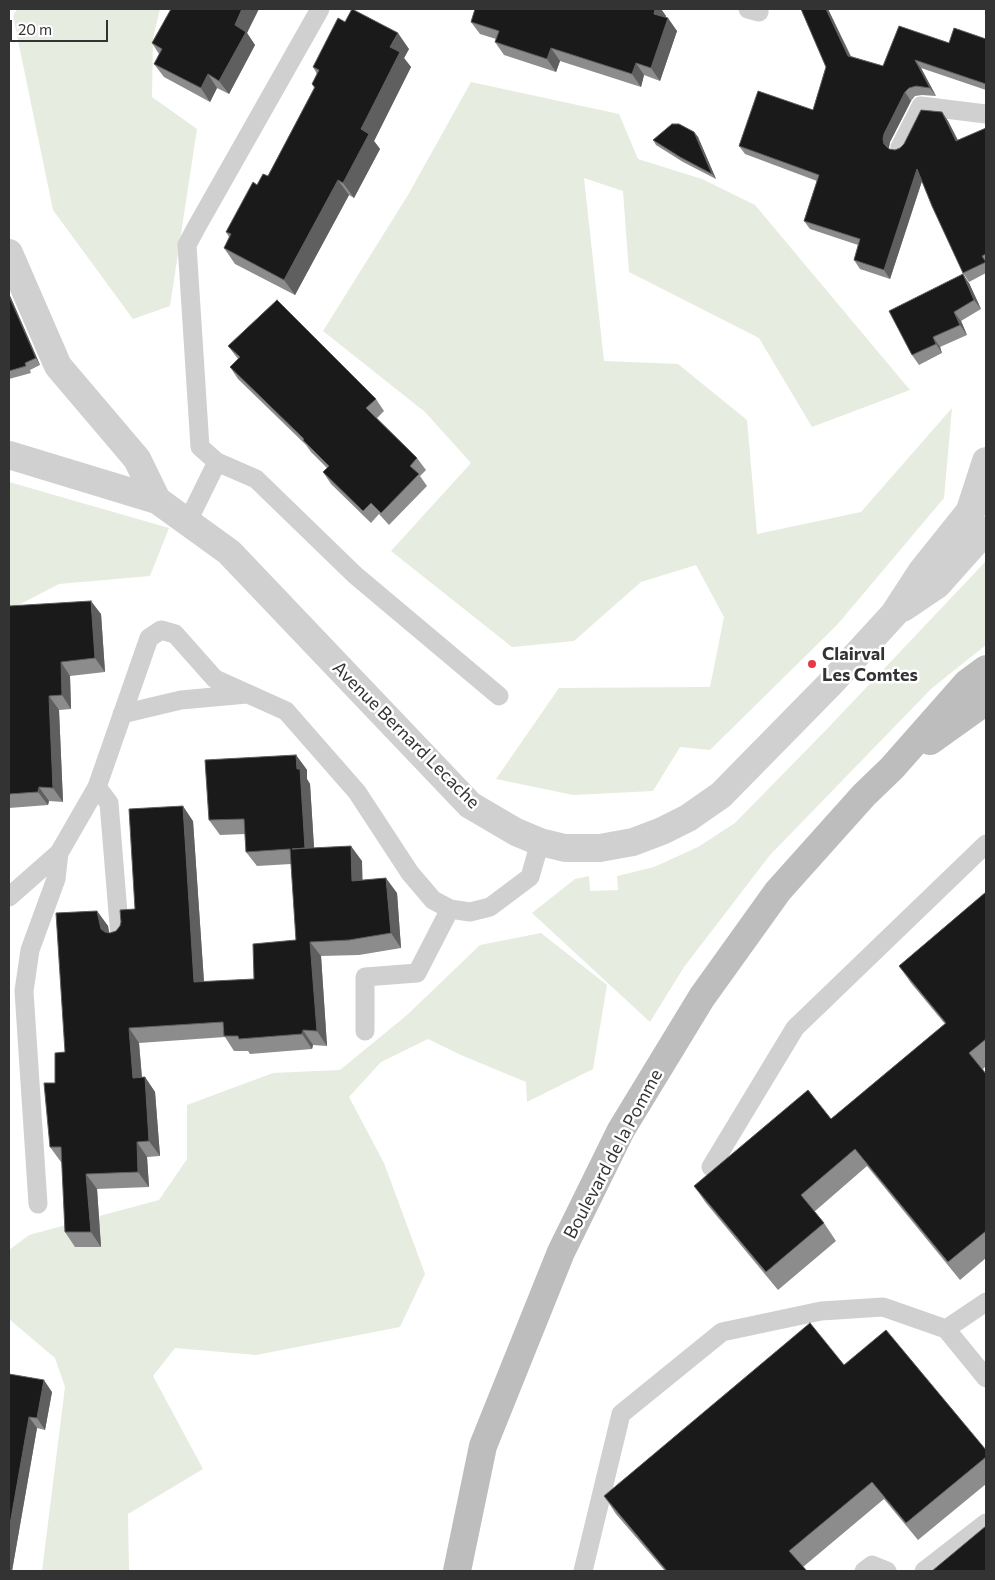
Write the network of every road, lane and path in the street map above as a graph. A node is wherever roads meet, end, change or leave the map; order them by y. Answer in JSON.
{"nodes":[{"id":1,"x":320,"y":9,"type":"edge"},
{"id":2,"x":986,"y":114,"type":"edge"},
{"id":3,"x":900,"y":147,"type":"edge"},
{"id":4,"x":9,"y":253,"type":"edge"},
{"id":5,"x":9,"y":456,"type":"edge"},
{"id":6,"x":986,"y":461,"type":"edge"},
{"id":7,"x":217,"y":462,"type":"junction"},
{"id":8,"x":157,"y":500,"type":"junction"},
{"id":9,"x":981,"y":510,"type":"edge"},
{"id":10,"x":187,"y":523,"type":"junction"},
{"id":11,"x":986,"y":669,"type":"edge"},
{"id":12,"x":249,"y":694,"type":"junction"},
{"id":13,"x":499,"y":696,"type":"dead end"},
{"id":14,"x":986,"y":701,"type":"edge"},
{"id":15,"x":122,"y":714,"type":"junction"},
{"id":16,"x":892,"y":768,"type":"junction"},
{"id":17,"x":97,"y":787,"type":"junction"},
{"id":18,"x":540,"y":842,"type":"junction"},
{"id":19,"x":986,"y":844,"type":"edge"},
{"id":20,"x":59,"y":854,"type":"junction"},
{"id":21,"x":9,"y":897,"type":"edge"},
{"id":22,"x":450,"y":909,"type":"junction"},
{"id":23,"x":120,"y":937,"type":"edge"},
{"id":24,"x":365,"y":1031,"type":"dead end"},
{"id":25,"x":712,"y":1167,"type":"dead end"},
{"id":26,"x":38,"y":1204,"type":"dead end"},
{"id":27,"x":986,"y":1302,"type":"edge"},
{"id":28,"x":946,"y":1330,"type":"junction"},
{"id":29,"x":986,"y":1378,"type":"edge"},
{"id":30,"x":986,"y":1522,"type":"edge"},
{"id":31,"x":458,"y":1571,"type":"edge"},
{"id":32,"x":583,"y":1571,"type":"edge"},
{"id":33,"x":864,"y":1571,"type":"edge"},
{"id":34,"x":887,"y":1571,"type":"edge"},
{"id":35,"x":924,"y":1571,"type":"edge"}],
"edges":[{"from":1,"to":7,"type":"lane"},
{"from":2,"to":3,"type":"lane"},
{"from":4,"to":8,"type":"street"},
{"from":5,"to":8,"type":"street","name":"Avenue Bernard Lecache"},
{"from":6,"to":9,"type":"street"},
{"from":7,"to":10,"type":"lane"},
{"from":7,"to":13,"type":"lane"},
{"from":8,"to":10,"type":"street","name":"Avenue Bernard Lecache"},
{"from":9,"to":18,"type":"street","name":"Avenue Bernard Lecache"},
{"from":10,"to":18,"type":"street","name":"Avenue Bernard Lecache"},
{"from":11,"to":16,"type":"main road","name":"Boulevard de la Pomme"},
{"from":12,"to":15,"type":"lane"},
{"from":12,"to":15,"type":"lane"},
{"from":12,"to":22,"type":"lane"},
{"from":14,"to":16,"type":"main road","name":"Boulevard de la Pomme"},
{"from":15,"to":17,"type":"lane"},
{"from":16,"to":31,"type":"main road","name":"Boulevard de la Pomme"},
{"from":17,"to":20,"type":"lane"},
{"from":17,"to":23,"type":"lane"},
{"from":18,"to":22,"type":"lane"},
{"from":19,"to":25,"type":"lane"},
{"from":20,"to":21,"type":"lane"},
{"from":20,"to":26,"type":"lane"},
{"from":22,"to":24,"type":"lane"},
{"from":27,"to":28,"type":"lane"},
{"from":28,"to":29,"type":"lane"},
{"from":28,"to":32,"type":"lane"},
{"from":30,"to":35,"type":"lane"},
{"from":33,"to":34,"type":"lane"}]}
